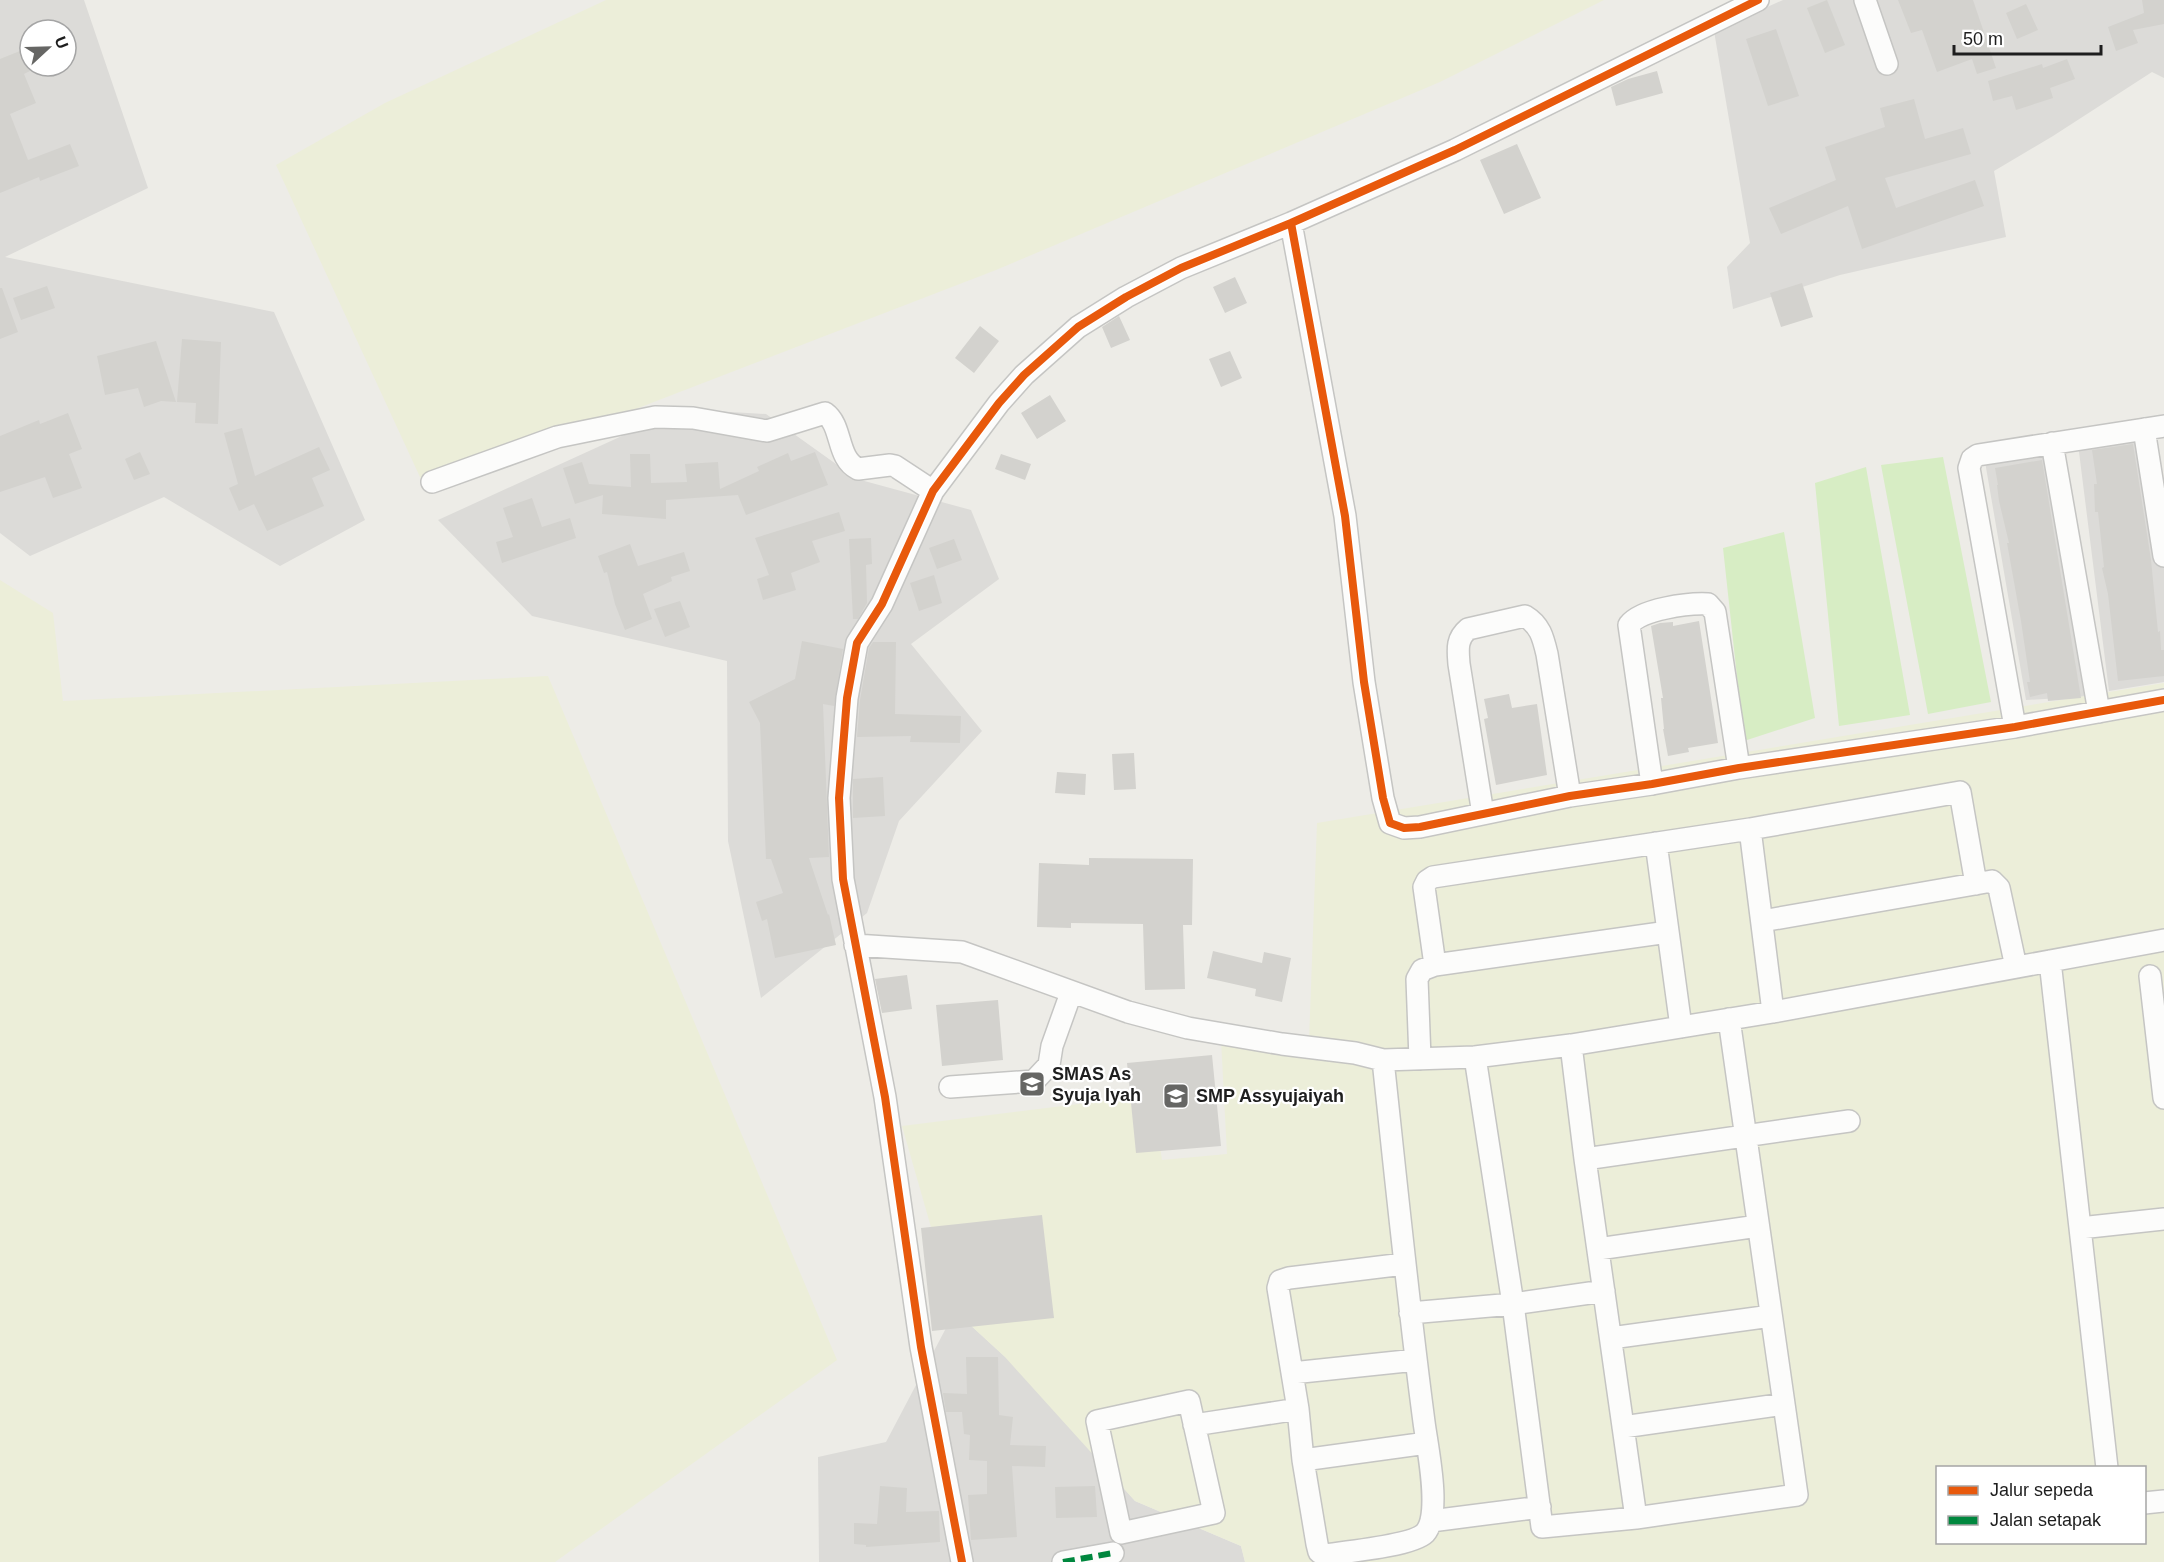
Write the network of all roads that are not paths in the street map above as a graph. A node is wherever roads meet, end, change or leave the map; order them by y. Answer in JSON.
{"nodes":[{"id":1,"x":1758,"y":0,"type":"edge"},
{"id":2,"x":1865,"y":0,"type":"edge"},
{"id":3,"x":1887,"y":64,"type":"dead end"},
{"id":4,"x":1291,"y":223,"type":"junction"},
{"id":5,"x":2154,"y":428,"type":"edge"},
{"id":6,"x":2052,"y":443,"type":"junction"},
{"id":7,"x":432,"y":482,"type":"dead end"},
{"id":8,"x":933,"y":491,"type":"junction"},
{"id":9,"x":2164,"y":556,"type":"edge"},
{"id":10,"x":2164,"y":700,"type":"edge"},
{"id":11,"x":2099,"y":712,"type":"junction"},
{"id":12,"x":2015,"y":727,"type":"junction"},
{"id":13,"x":1739,"y":768,"type":"junction"},
{"id":14,"x":1652,"y":784,"type":"junction"},
{"id":15,"x":1570,"y":796,"type":"junction"},
{"id":16,"x":1483,"y":814,"type":"junction"},
{"id":17,"x":1750,"y":829,"type":"junction"},
{"id":18,"x":1656,"y":843,"type":"junction"},
{"id":19,"x":1976,"y":884,"type":"junction"},
{"id":20,"x":1762,"y":921,"type":"junction"},
{"id":21,"x":1668,"y":932,"type":"junction"},
{"id":22,"x":2164,"y":940,"type":"edge"},
{"id":23,"x":855,"y":945,"type":"junction"},
{"id":24,"x":2050,"y":961,"type":"junction"},
{"id":25,"x":1435,"y":965,"type":"junction"},
{"id":26,"x":2016,"y":967,"type":"junction"},
{"id":27,"x":2150,"y":976,"type":"dead end"},
{"id":28,"x":1071,"y":993,"type":"junction"},
{"id":29,"x":1773,"y":1012,"type":"junction"},
{"id":30,"x":1729,"y":1019,"type":"junction"},
{"id":31,"x":1681,"y":1027,"type":"junction"},
{"id":32,"x":1571,"y":1046,"type":"junction"},
{"id":33,"x":1475,"y":1057,"type":"junction"},
{"id":34,"x":1420,"y":1059,"type":"junction"},
{"id":35,"x":1383,"y":1060,"type":"junction"},
{"id":36,"x":950,"y":1088,"type":"dead end"},
{"id":37,"x":2164,"y":1098,"type":"edge"},
{"id":38,"x":1849,"y":1122,"type":"dead end"},
{"id":39,"x":1745,"y":1136,"type":"junction"},
{"id":40,"x":1585,"y":1158,"type":"junction"},
{"id":41,"x":2164,"y":1219,"type":"edge"},
{"id":42,"x":1758,"y":1226,"type":"junction"},
{"id":43,"x":2080,"y":1228,"type":"junction"},
{"id":44,"x":1598,"y":1249,"type":"junction"},
{"id":45,"x":1404,"y":1264,"type":"junction"},
{"id":46,"x":1604,"y":1291,"type":"junction"},
{"id":47,"x":1513,"y":1304,"type":"junction"},
{"id":48,"x":1410,"y":1312,"type":"junction"},
{"id":49,"x":1772,"y":1316,"type":"junction"},
{"id":50,"x":1611,"y":1338,"type":"junction"},
{"id":51,"x":1416,"y":1360,"type":"junction"},
{"id":52,"x":1292,"y":1373,"type":"junction"},
{"id":53,"x":1784,"y":1404,"type":"junction"},
{"id":54,"x":1298,"y":1409,"type":"junction"},
{"id":55,"x":1194,"y":1425,"type":"junction"},
{"id":56,"x":1623,"y":1427,"type":"junction"},
{"id":57,"x":1427,"y":1443,"type":"junction"},
{"id":58,"x":1303,"y":1460,"type":"junction"},
{"id":59,"x":2107,"y":1466,"type":"edge"},
{"id":60,"x":2164,"y":1501,"type":"edge"},
{"id":61,"x":2146,"y":1503,"type":"edge"},
{"id":62,"x":1540,"y":1507,"type":"junction"},
{"id":63,"x":1636,"y":1518,"type":"junction"},
{"id":64,"x":1431,"y":1521,"type":"junction"},
{"id":65,"x":1113,"y":1553,"type":"dead end"},
{"id":66,"x":962,"y":1562,"type":"edge"},
{"id":67,"x":1063,"y":1562,"type":"edge"}],
"edges":[{"from":1,"to":4,"type":"street"},
{"from":2,"to":3,"type":"street"},
{"from":4,"to":8,"type":"street"},
{"from":4,"to":16,"type":"street"},
{"from":5,"to":6,"type":"street"},
{"from":5,"to":9,"type":"street"},
{"from":6,"to":11,"type":"street"},
{"from":6,"to":12,"type":"street"},
{"from":7,"to":8,"type":"street"},
{"from":8,"to":23,"type":"street"},
{"from":10,"to":11,"type":"street"},
{"from":11,"to":12,"type":"street"},
{"from":12,"to":13,"type":"street"},
{"from":13,"to":14,"type":"street"},
{"from":13,"to":14,"type":"street"},
{"from":14,"to":15,"type":"street"},
{"from":15,"to":16,"type":"street"},
{"from":15,"to":16,"type":"street"},
{"from":17,"to":18,"type":"street"},
{"from":17,"to":19,"type":"street"},
{"from":17,"to":20,"type":"street"},
{"from":18,"to":21,"type":"street"},
{"from":18,"to":25,"type":"street"},
{"from":19,"to":20,"type":"street"},
{"from":19,"to":26,"type":"street"},
{"from":20,"to":29,"type":"street"},
{"from":21,"to":25,"type":"street"},
{"from":21,"to":31,"type":"street"},
{"from":22,"to":24,"type":"street"},
{"from":23,"to":28,"type":"street"},
{"from":23,"to":66,"type":"street"},
{"from":24,"to":26,"type":"street"},
{"from":24,"to":43,"type":"street"},
{"from":25,"to":34,"type":"street"},
{"from":26,"to":29,"type":"street"},
{"from":27,"to":37,"type":"street"},
{"from":28,"to":35,"type":"street"},
{"from":28,"to":36,"type":"street"},
{"from":29,"to":30,"type":"street"},
{"from":30,"to":31,"type":"street"},
{"from":30,"to":39,"type":"street"},
{"from":31,"to":32,"type":"street"},
{"from":32,"to":33,"type":"street"},
{"from":32,"to":40,"type":"street"},
{"from":33,"to":34,"type":"street"},
{"from":33,"to":47,"type":"street"},
{"from":34,"to":35,"type":"street"},
{"from":35,"to":45,"type":"street"},
{"from":38,"to":39,"type":"street"},
{"from":39,"to":40,"type":"street"},
{"from":39,"to":42,"type":"street"},
{"from":40,"to":44,"type":"street"},
{"from":41,"to":43,"type":"street"},
{"from":42,"to":44,"type":"street"},
{"from":42,"to":49,"type":"street"},
{"from":43,"to":59,"type":"street"},
{"from":44,"to":46,"type":"street"},
{"from":45,"to":48,"type":"street"},
{"from":45,"to":52,"type":"street"},
{"from":46,"to":47,"type":"street"},
{"from":46,"to":50,"type":"street"},
{"from":47,"to":48,"type":"street"},
{"from":47,"to":62,"type":"street"},
{"from":48,"to":51,"type":"street"},
{"from":49,"to":50,"type":"street"},
{"from":49,"to":53,"type":"street"},
{"from":50,"to":56,"type":"street"},
{"from":51,"to":52,"type":"street"},
{"from":51,"to":57,"type":"street"},
{"from":52,"to":54,"type":"street"},
{"from":53,"to":56,"type":"street"},
{"from":53,"to":63,"type":"street"},
{"from":54,"to":55,"type":"street"},
{"from":54,"to":58,"type":"street"},
{"from":55,"to":55,"type":"street"},
{"from":56,"to":63,"type":"street"},
{"from":57,"to":58,"type":"street"},
{"from":57,"to":64,"type":"street"},
{"from":58,"to":64,"type":"street"},
{"from":60,"to":61,"type":"street"},
{"from":62,"to":63,"type":"street"},
{"from":62,"to":64,"type":"street"},
{"from":65,"to":67,"type":"street"}]}
